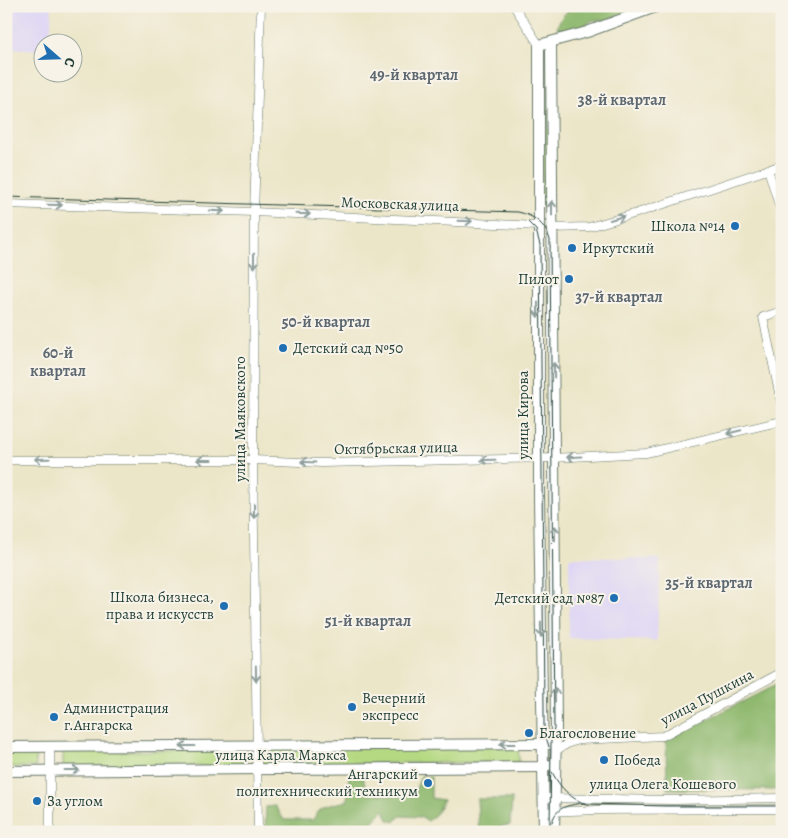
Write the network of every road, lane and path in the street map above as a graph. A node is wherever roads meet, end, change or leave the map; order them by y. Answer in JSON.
{"nodes":[{"id":1,"x":261,"y":6,"type":"edge"},
{"id":2,"x":514,"y":6,"type":"edge"},
{"id":3,"x":658,"y":6,"type":"edge"},
{"id":4,"x":551,"y":42,"type":"junction"},
{"id":5,"x":539,"y":45,"type":"junction"},
{"id":6,"x":782,"y":165,"type":"edge"},
{"id":7,"x":768,"y":169,"type":"junction"},
{"id":8,"x":6,"y":204,"type":"edge"},
{"id":9,"x":254,"y":212,"type":"junction"},
{"id":10,"x":782,"y":215,"type":"edge"},
{"id":11,"x":538,"y":226,"type":"junction"},
{"id":12,"x":552,"y":228,"type":"junction"},
{"id":13,"x":782,"y":311,"type":"edge"},
{"id":14,"x":782,"y":407,"type":"edge"},
{"id":15,"x":782,"y":421,"type":"edge"},
{"id":16,"x":554,"y":458,"type":"junction"},
{"id":17,"x":539,"y":459,"type":"junction"},
{"id":18,"x":6,"y":460,"type":"edge"},
{"id":19,"x":253,"y":460,"type":"junction"},
{"id":20,"x":782,"y":672,"type":"edge"},
{"id":21,"x":543,"y":744,"type":"junction"},
{"id":22,"x":50,"y":746,"type":"junction"},
{"id":23,"x":257,"y":746,"type":"junction"},
{"id":24,"x":6,"y":747,"type":"edge"},
{"id":25,"x":555,"y":748,"type":"junction"},
{"id":26,"x":555,"y":763,"type":"junction"},
{"id":27,"x":543,"y":767,"type":"junction"},
{"id":28,"x":50,"y":770,"type":"junction"},
{"id":29,"x":257,"y":770,"type":"junction"},
{"id":30,"x":6,"y":771,"type":"edge"},
{"id":31,"x":549,"y":798,"type":"junction"},
{"id":32,"x":782,"y":798,"type":"edge"},
{"id":33,"x":782,"y":809,"type":"edge"},
{"id":34,"x":549,"y":812,"type":"junction"},
{"id":35,"x":50,"y":832,"type":"edge"},
{"id":36,"x":258,"y":832,"type":"edge"},
{"id":37,"x":544,"y":832,"type":"edge"},
{"id":38,"x":554,"y":832,"type":"edge"}],
"edges":[{"from":1,"to":9,"type":"street","name":"улица Маяковского"},
{"from":2,"to":5,"type":"street"},
{"from":3,"to":4,"type":"street"},
{"from":4,"to":5,"type":"street"},
{"from":12,"to":4,"type":"street","name":"улица Кирова","one_way":true},
{"from":5,"to":11,"type":"street","name":"улица Кирова"},
{"from":6,"to":7,"type":"street","name":"Московская улица"},
{"from":7,"to":10,"type":"street"},
{"from":12,"to":7,"type":"street","name":"Московская улица","one_way":true},
{"from":8,"to":9,"type":"street","name":"Московская улица","one_way":true},
{"from":9,"to":11,"type":"street","name":"Московская улица","one_way":true},
{"from":9,"to":19,"type":"street","name":"улица Маяковского","one_way":true},
{"from":11,"to":12,"type":"street","name":"Московская улица"},
{"from":11,"to":17,"type":"street","name":"улица Кирова","one_way":true},
{"from":16,"to":12,"type":"street","name":"улица Кирова","one_way":true},
{"from":13,"to":14,"type":"street"},
{"from":15,"to":16,"type":"street","name":"Октябрьская улица","one_way":true},
{"from":16,"to":17,"type":"street","name":"Октябрьская улица"},
{"from":25,"to":16,"type":"street","name":"улица Кирова","one_way":true},
{"from":17,"to":19,"type":"street","name":"Октябрьская улица","one_way":true},
{"from":17,"to":21,"type":"street","name":"улица Кирова","one_way":true},
{"from":19,"to":18,"type":"street","name":"Октябрьская улица","one_way":true},
{"from":19,"to":23,"type":"street","name":"улица Маяковского","one_way":true},
{"from":20,"to":25,"type":"street","name":"улица Пушкина"},
{"from":21,"to":23,"type":"street","name":"улица Карла Маркса","one_way":true},
{"from":21,"to":25,"type":"street","name":"улица Карла Маркса"},
{"from":21,"to":27,"type":"street","name":"улица Кирова"},
{"from":23,"to":22,"type":"street","name":"улица Карла Маркса","one_way":true},
{"from":22,"to":24,"type":"street","name":"улица Карла Маркса"},
{"from":22,"to":28,"type":"street"},
{"from":23,"to":29,"type":"street","name":"улица Маяковского"},
{"from":25,"to":26,"type":"street","name":"улица Кирова"},
{"from":26,"to":27,"type":"street","name":"улица Карла Маркса"},
{"from":26,"to":31,"type":"street","name":"улица Кирова"},
{"from":27,"to":29,"type":"street","name":"улица Карла Маркса"},
{"from":27,"to":31,"type":"street","name":"улица Кирова"},
{"from":28,"to":29,"type":"street","name":"улица Карла Маркса","one_way":true},
{"from":28,"to":30,"type":"street","name":"улица Карла Маркса"},
{"from":28,"to":35,"type":"street"},
{"from":29,"to":36,"type":"street","name":"улица Маяковского"},
{"from":31,"to":32,"type":"street","name":"улица Олега Кошевого"},
{"from":31,"to":34,"type":"street","name":"улица Кирова"},
{"from":33,"to":34,"type":"street","name":"улица Олега Кошевого"},
{"from":34,"to":37,"type":"street","name":"улица Кирова"},
{"from":34,"to":38,"type":"street","name":"улица Кирова"}]}
